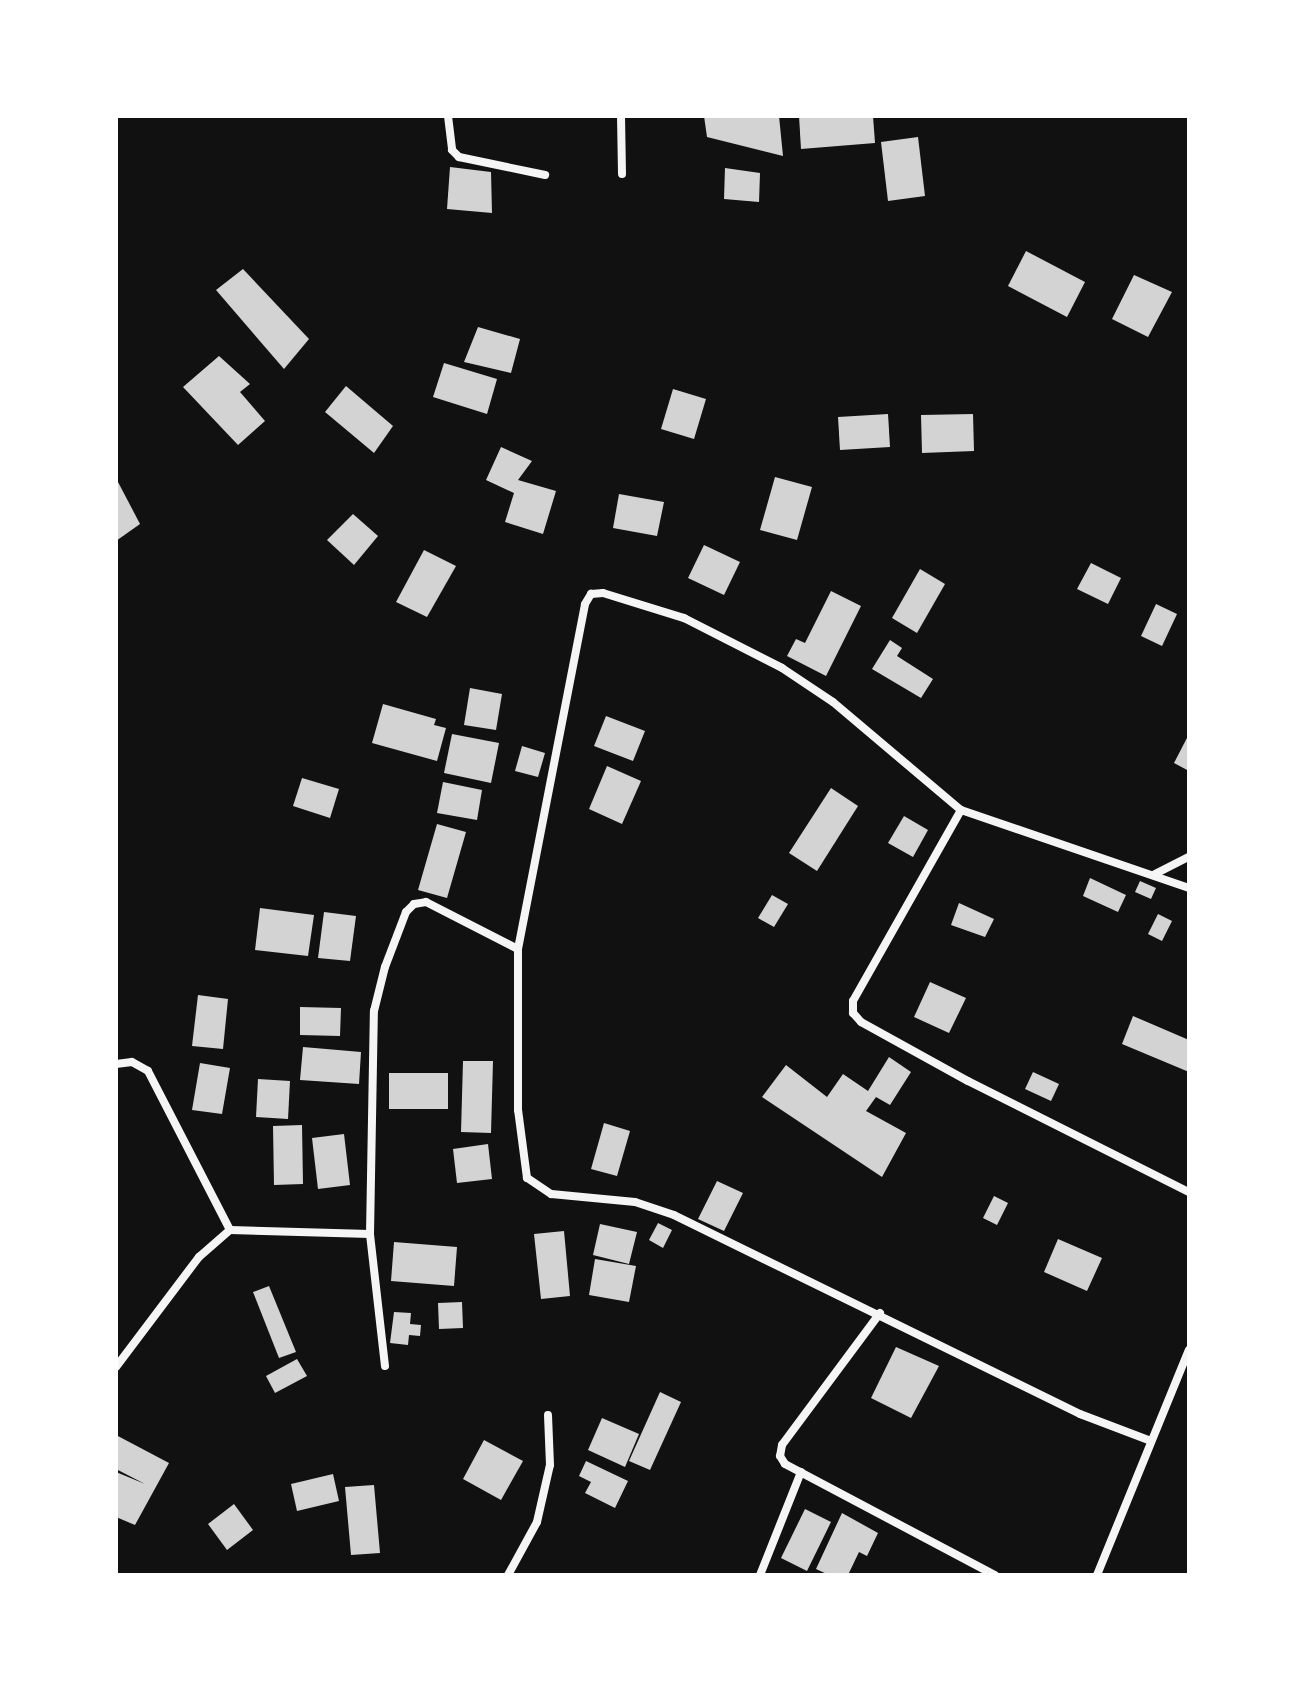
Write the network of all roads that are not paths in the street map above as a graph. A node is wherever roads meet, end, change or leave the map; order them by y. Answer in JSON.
{"nodes":[{"id":1,"x":448,"y":116,"type":"edge"},
{"id":2,"x":621,"y":116,"type":"edge"},
{"id":3,"x":622,"y":174,"type":"dead end"},
{"id":4,"x":545,"y":175,"type":"dead end"},
{"id":5,"x":961,"y":810,"type":"junction"},
{"id":6,"x":1189,"y":857,"type":"edge"},
{"id":7,"x":1155,"y":874,"type":"junction"},
{"id":8,"x":1189,"y":888,"type":"edge"},
{"id":9,"x":518,"y":949,"type":"junction"},
{"id":10,"x":116,"y":1064,"type":"edge"},
{"id":11,"x":1189,"y":1192,"type":"edge"},
{"id":12,"x":230,"y":1230,"type":"junction"},
{"id":13,"x":370,"y":1234,"type":"junction"},
{"id":14,"x":880,"y":1313,"type":"junction"},
{"id":15,"x":1189,"y":1350,"type":"edge"},
{"id":16,"x":385,"y":1366,"type":"dead end"},
{"id":17,"x":116,"y":1367,"type":"edge"},
{"id":18,"x":548,"y":1415,"type":"dead end"},
{"id":19,"x":1151,"y":1441,"type":"junction"},
{"id":20,"x":801,"y":1472,"type":"junction"},
{"id":21,"x":508,"y":1575,"type":"edge"},
{"id":22,"x":760,"y":1575,"type":"edge"},
{"id":23,"x":995,"y":1575,"type":"edge"},
{"id":24,"x":1097,"y":1575,"type":"edge"}],
"edges":[{"from":1,"to":4,"type":"street"},
{"from":2,"to":3,"type":"street"},
{"from":5,"to":7,"type":"street"},
{"from":5,"to":9,"type":"street"},
{"from":5,"to":11,"type":"street"},
{"from":6,"to":7,"type":"street"},
{"from":7,"to":8,"type":"street"},
{"from":9,"to":13,"type":"street"},
{"from":9,"to":14,"type":"street"},
{"from":10,"to":12,"type":"street"},
{"from":12,"to":13,"type":"street"},
{"from":12,"to":17,"type":"street"},
{"from":13,"to":16,"type":"street"},
{"from":14,"to":19,"type":"street"},
{"from":14,"to":20,"type":"street"},
{"from":15,"to":19,"type":"street"},
{"from":18,"to":21,"type":"street"},
{"from":19,"to":24,"type":"street"},
{"from":20,"to":22,"type":"street"},
{"from":20,"to":23,"type":"street"}]}
